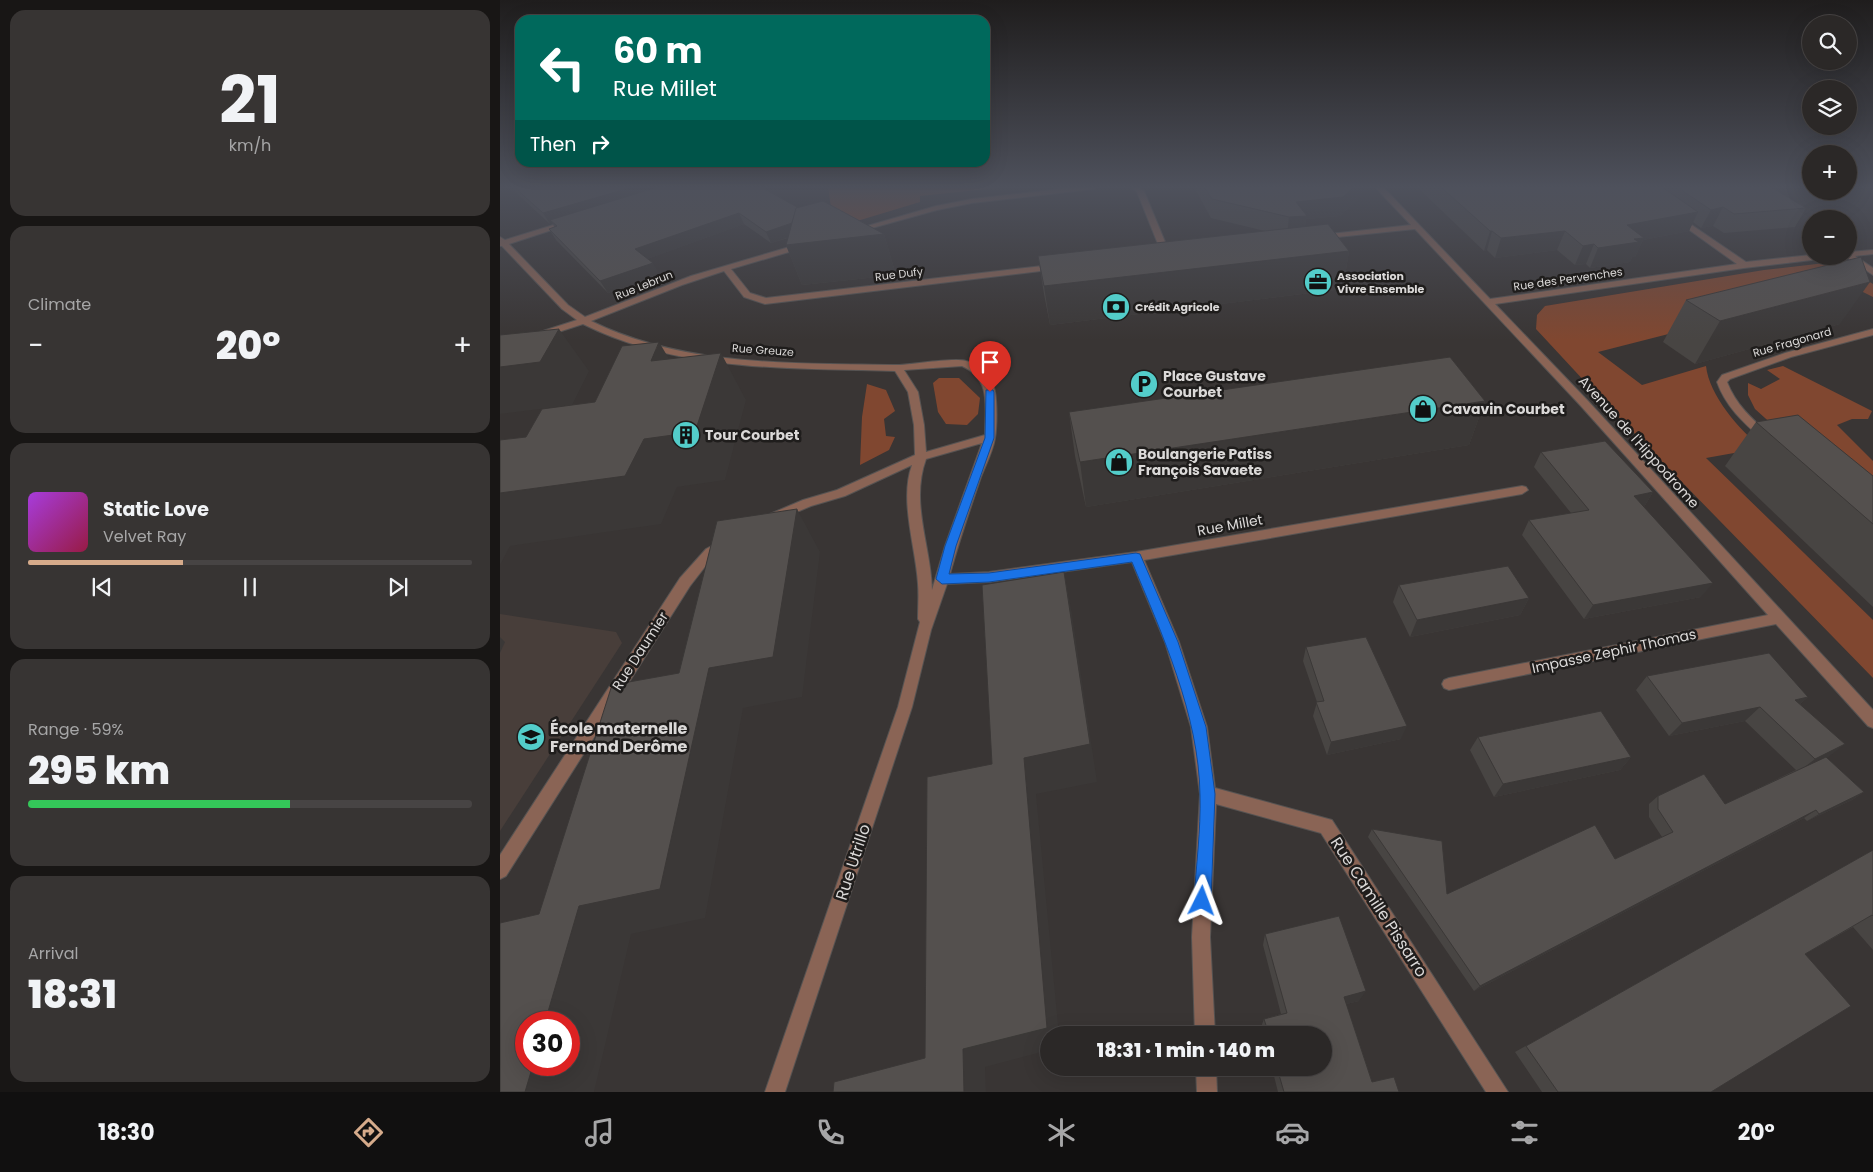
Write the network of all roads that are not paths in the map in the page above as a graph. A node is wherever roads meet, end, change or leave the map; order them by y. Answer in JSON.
{"nodes":[{"id":1,"x":516,"y":238,"type":"edge"},
{"id":2,"x":1156,"y":238,"type":"edge"},
{"id":3,"x":1427,"y":238,"type":"edge"},
{"id":4,"x":1707,"y":238,"type":"edge"},
{"id":5,"x":501,"y":242,"type":"edge"},
{"id":6,"x":808,"y":244,"type":"edge"},
{"id":7,"x":1175,"y":252,"type":"edge"},
{"id":8,"x":1873,"y":252,"type":"edge"},
{"id":9,"x":1857,"y":254,"type":"edge"},
{"id":10,"x":1802,"y":259,"type":"edge"},
{"id":11,"x":1857,"y":261,"type":"edge"},
{"id":12,"x":1067,"y":265,"type":"edge"},
{"id":13,"x":1744,"y":265,"type":"junction"},
{"id":14,"x":726,"y":268,"type":"junction"},
{"id":15,"x":1873,"y":272,"type":"edge"},
{"id":16,"x":1489,"y":302,"type":"junction"},
{"id":17,"x":583,"y":320,"type":"junction"},
{"id":18,"x":1873,"y":332,"type":"edge"},
{"id":19,"x":536,"y":336,"type":"edge"},
{"id":20,"x":963,"y":363,"type":"joint"},
{"id":21,"x":898,"y":368,"type":"junction"},
{"id":22,"x":990,"y":438,"type":"junction"},
{"id":23,"x":1774,"y":446,"type":"edge"},
{"id":24,"x":921,"y":457,"type":"junction"},
{"id":25,"x":1522,"y":490,"type":"dead end"},
{"id":26,"x":760,"y":522,"type":"edge"},
{"id":27,"x":735,"y":537,"type":"edge"},
{"id":28,"x":1136,"y":557,"type":"junction"},
{"id":29,"x":942,"y":579,"type":"junction"},
{"id":30,"x":1778,"y":618,"type":"junction"},
{"id":31,"x":924,"y":630,"type":"junction"},
{"id":32,"x":1449,"y":684,"type":"dead end"},
{"id":33,"x":1873,"y":720,"type":"edge"},
{"id":34,"x":1208,"y":794,"type":"junction"},
{"id":35,"x":500,"y":870,"type":"edge"},
{"id":36,"x":1205,"y":1026,"type":"edge"},
{"id":37,"x":1206,"y":1076,"type":"edge"},
{"id":38,"x":775,"y":1092,"type":"edge"},
{"id":39,"x":1207,"y":1092,"type":"edge"},
{"id":40,"x":1498,"y":1092,"type":"edge"}],
"edges":[{"from":1,"to":5,"type":"street"},
{"from":2,"to":7,"type":"street"},
{"from":3,"to":16,"type":"street","name":"Avenue de l'Hippodrome"},
{"from":4,"to":13,"type":"street"},
{"from":5,"to":17,"type":"street","name":"Rue Greuze"},
{"from":6,"to":14,"type":"street","name":"Rue Lebrun"},
{"from":8,"to":9,"type":"street"},
{"from":10,"to":13,"type":"street","name":"Rue des Pervenches"},
{"from":11,"to":15,"type":"street"},
{"from":12,"to":14,"type":"street","name":"Rue Dufy"},
{"from":13,"to":16,"type":"street","name":"Rue des Pervenches"},
{"from":14,"to":17,"type":"street","name":"Rue Lebrun"},
{"from":16,"to":30,"type":"street","name":"Avenue de l'Hippodrome"},
{"from":17,"to":19,"type":"street","name":"Rue Lebrun"},
{"from":17,"to":21,"type":"street","name":"Rue Greuze"},
{"from":18,"to":23,"type":"street","name":"Rue Fragonard"},
{"from":20,"to":21,"type":"street","name":"Rue Greuze"},
{"from":20,"to":22,"type":"street","name":"Rue Utrillo"},
{"from":21,"to":24,"type":"street","name":"Rue Utrillo"},
{"from":22,"to":24,"type":"street"},
{"from":22,"to":29,"type":"street","name":"Rue Utrillo"},
{"from":24,"to":26,"type":"street"},
{"from":24,"to":31,"type":"street","name":"Rue Utrillo"},
{"from":25,"to":28,"type":"street","name":"Rue Millet"},
{"from":27,"to":35,"type":"street","name":"Rue Daumier"},
{"from":28,"to":29,"type":"street","name":"Rue Millet"},
{"from":28,"to":34,"type":"street"},
{"from":29,"to":31,"type":"street","name":"Rue Utrillo"},
{"from":30,"to":32,"type":"street","name":"Impasse Zephir Thomas"},
{"from":30,"to":33,"type":"street","name":"Avenue de l'Hippodrome"},
{"from":31,"to":38,"type":"street","name":"Rue Utrillo"},
{"from":34,"to":36,"type":"street"},
{"from":34,"to":40,"type":"street","name":"Rue Camille Pissarro"},
{"from":37,"to":39,"type":"street"}]}
